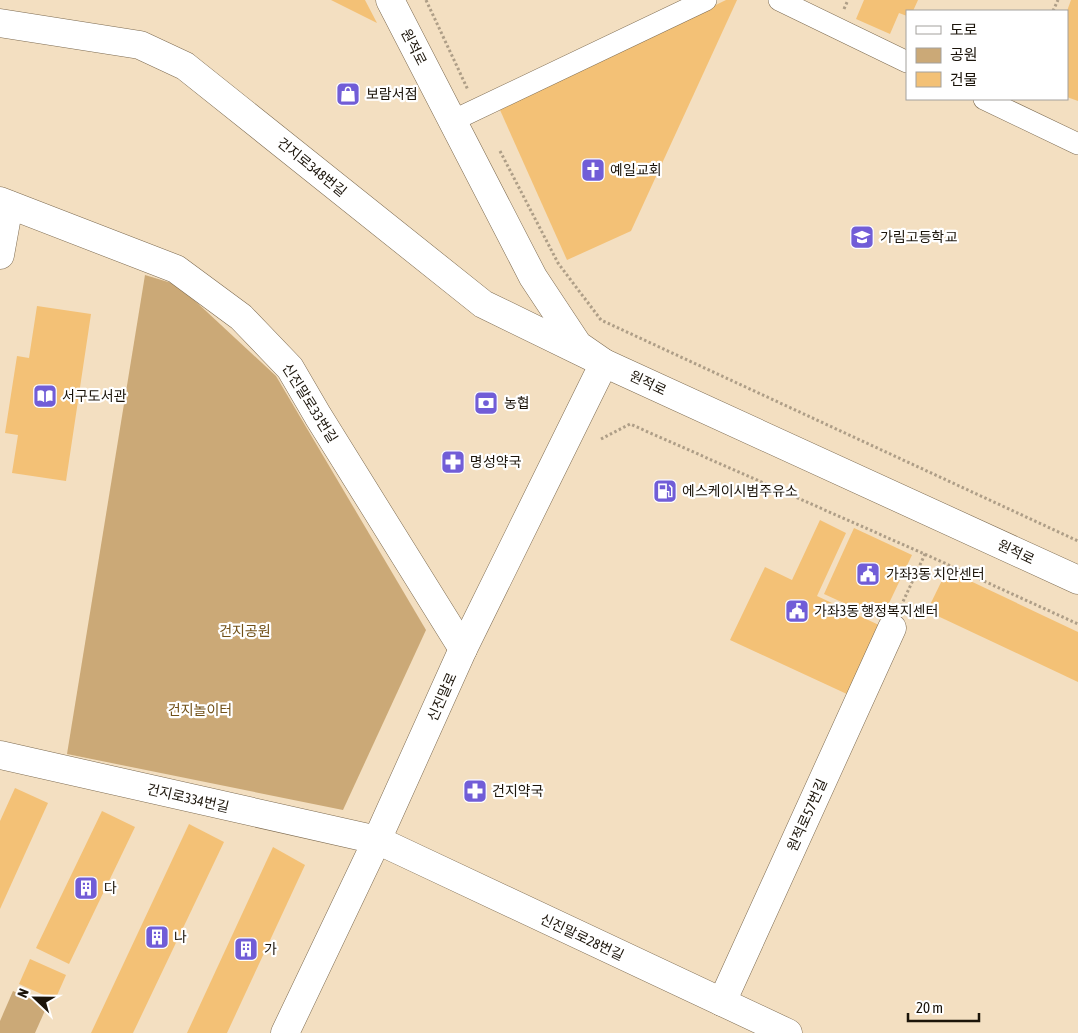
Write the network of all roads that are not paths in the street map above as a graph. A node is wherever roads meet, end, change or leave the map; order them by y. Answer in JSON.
{"nodes":[{"id":1,"x":390,"y":0,"type":"edge"},
{"id":2,"x":779,"y":0,"type":"edge"},
{"id":3,"x":701,"y":1,"type":"edge"},
{"id":4,"x":0,"y":23,"type":"edge"},
{"id":5,"x":906,"y":62,"type":"edge"},
{"id":6,"x":986,"y":100,"type":"edge"},
{"id":7,"x":452,"y":121,"type":"junction"},
{"id":8,"x":1078,"y":144,"type":"edge"},
{"id":9,"x":5,"y":203,"type":"edge"},
{"id":10,"x":0,"y":255,"type":"edge"},
{"id":11,"x":604,"y":363,"type":"junction"},
{"id":12,"x":1078,"y":580,"type":"edge"},
{"id":13,"x":892,"y":628,"type":"road end"},
{"id":14,"x":463,"y":650,"type":"junction"},
{"id":15,"x":0,"y":755,"type":"edge"},
{"id":16,"x":377,"y":840,"type":"junction"},
{"id":17,"x":722,"y":1002,"type":"junction"},
{"id":18,"x":285,"y":1033,"type":"edge"},
{"id":19,"x":788,"y":1033,"type":"edge"}],
"edges":[{"from":1,"to":7,"type":"street","name":"원적로"},
{"from":2,"to":5,"type":"street"},
{"from":3,"to":7,"type":"street"},
{"from":4,"to":11,"type":"street","name":"건지로348번길"},
{"from":6,"to":8,"type":"street"},
{"from":7,"to":11,"type":"street","name":"원적로"},
{"from":9,"to":10,"type":"street"},
{"from":9,"to":14,"type":"street","name":"신진말로33번길"},
{"from":11,"to":12,"type":"street","name":"원적로"},
{"from":11,"to":14,"type":"street","name":"신진말로"},
{"from":13,"to":17,"type":"street","name":"원적로57번길"},
{"from":14,"to":16,"type":"street","name":"신진말로"},
{"from":15,"to":16,"type":"street","name":"건지로334번길"},
{"from":16,"to":17,"type":"street","name":"신진말로28번길"},
{"from":16,"to":18,"type":"street","name":"신진말로"},
{"from":17,"to":19,"type":"street","name":"신진말로28번길"}]}
